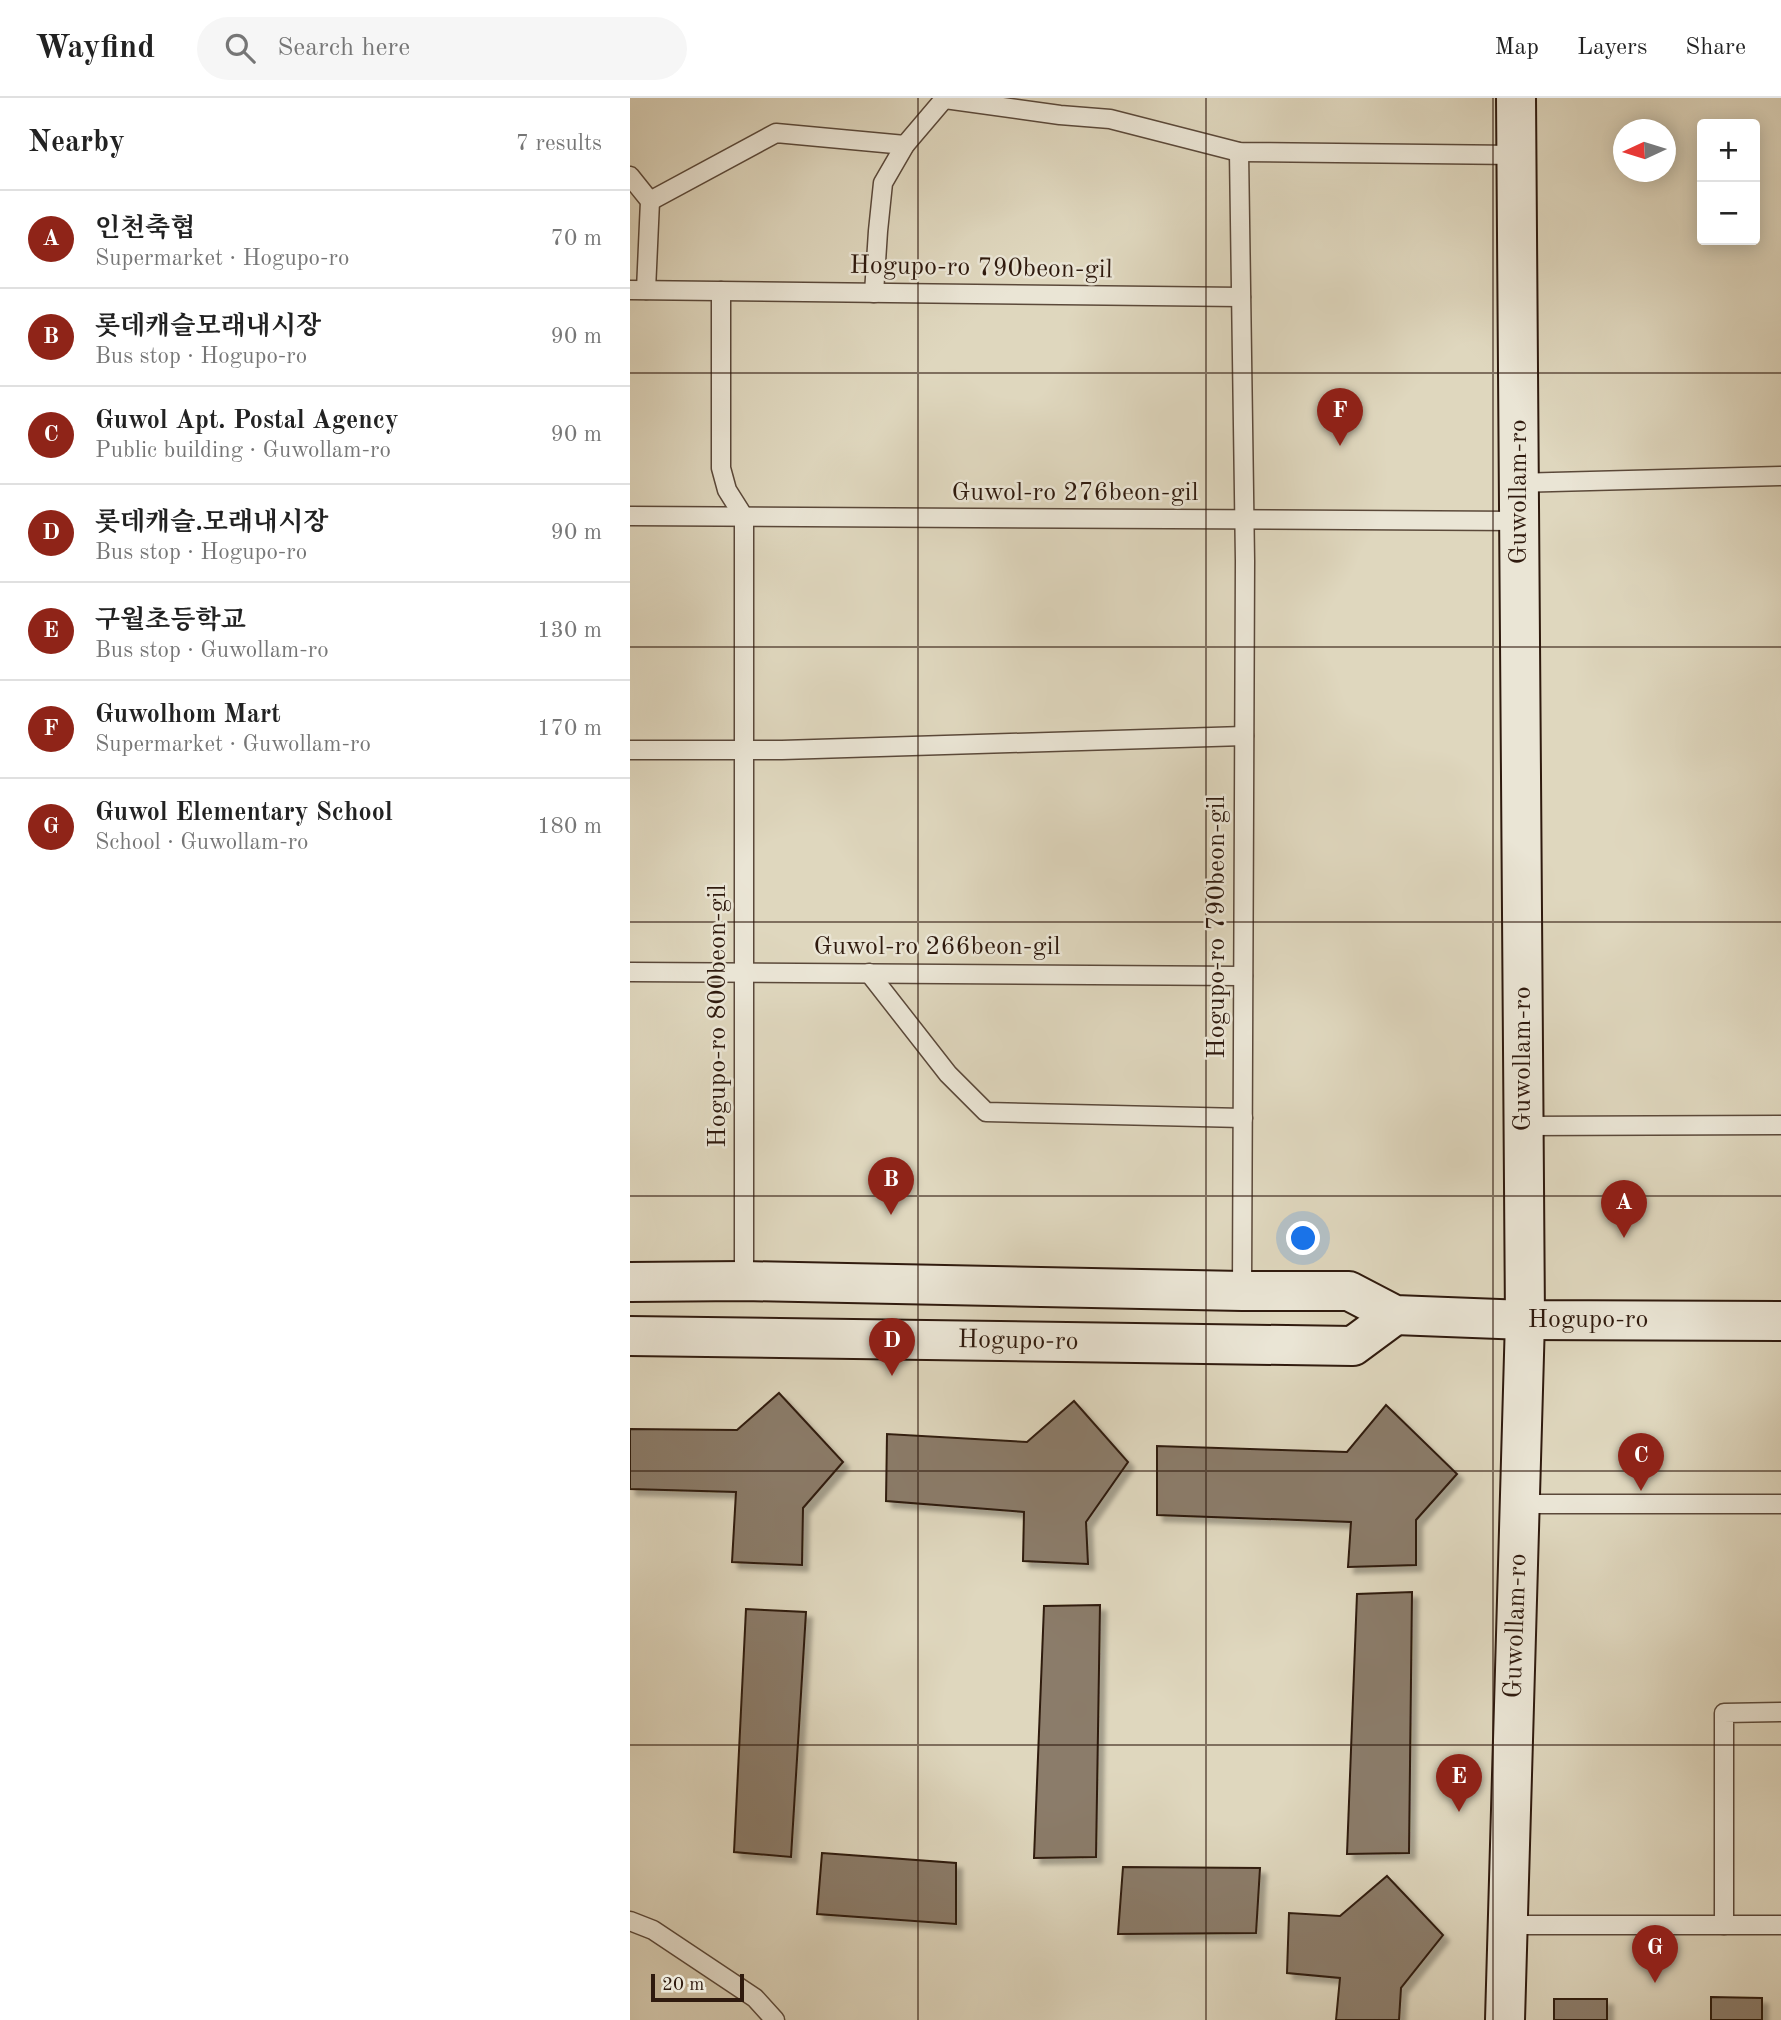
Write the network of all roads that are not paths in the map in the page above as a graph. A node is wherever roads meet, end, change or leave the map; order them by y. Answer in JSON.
{"nodes":[{"id":1,"x":1516,"y":98,"type":"edge"},
{"id":2,"x":945,"y":99,"type":"edge"},
{"id":3,"x":905,"y":145,"type":"junction"},
{"id":4,"x":1239,"y":152,"type":"junction"},
{"id":5,"x":1516,"y":155,"type":"junction"},
{"id":6,"x":630,"y":176,"type":"edge"},
{"id":7,"x":650,"y":201,"type":"junction"},
{"id":8,"x":638,"y":290,"type":"edge"},
{"id":9,"x":721,"y":291,"type":"junction"},
{"id":10,"x":874,"y":293,"type":"junction"},
{"id":11,"x":1241,"y":297,"type":"junction"},
{"id":12,"x":1781,"y":476,"type":"edge"},
{"id":13,"x":1519,"y":483,"type":"junction"},
{"id":14,"x":630,"y":516,"type":"edge"},
{"id":15,"x":744,"y":517,"type":"junction"},
{"id":16,"x":1244,"y":520,"type":"junction"},
{"id":17,"x":1519,"y":521,"type":"junction"},
{"id":18,"x":1244,"y":736,"type":"junction"},
{"id":19,"x":630,"y":750,"type":"edge"},
{"id":20,"x":744,"y":750,"type":"junction"},
{"id":21,"x":630,"y":972,"type":"edge"},
{"id":22,"x":745,"y":972,"type":"junction"},
{"id":23,"x":869,"y":973,"type":"junction"},
{"id":24,"x":1243,"y":976,"type":"junction"},
{"id":25,"x":1243,"y":1118,"type":"junction"},
{"id":26,"x":1781,"y":1125,"type":"edge"},
{"id":27,"x":1524,"y":1126,"type":"junction"},
{"id":28,"x":744,"y":1281,"type":"junction"},
{"id":29,"x":630,"y":1282,"type":"edge"},
{"id":30,"x":1242,"y":1291,"type":"junction"},
{"id":31,"x":1395,"y":1315,"type":"junction"},
{"id":32,"x":1525,"y":1320,"type":"junction"},
{"id":33,"x":1781,"y":1321,"type":"edge"},
{"id":34,"x":630,"y":1336,"type":"edge"},
{"id":35,"x":1520,"y":1504,"type":"junction"},
{"id":36,"x":1781,"y":1504,"type":"edge"},
{"id":37,"x":1781,"y":1712,"type":"edge"},
{"id":38,"x":630,"y":1921,"type":"edge"},
{"id":39,"x":1508,"y":1925,"type":"junction"},
{"id":40,"x":1724,"y":1925,"type":"junction"},
{"id":41,"x":1781,"y":1926,"type":"edge"},
{"id":42,"x":775,"y":2020,"type":"edge"},
{"id":43,"x":1505,"y":2020,"type":"edge"}],
"edges":[{"from":1,"to":5,"type":"main road","name":"Guwollam-ro"},
{"from":2,"to":3,"type":"lane"},
{"from":2,"to":4,"type":"lane"},
{"from":3,"to":7,"type":"lane"},
{"from":3,"to":10,"type":"lane"},
{"from":4,"to":5,"type":"lane"},
{"from":4,"to":11,"type":"lane","name":"Hogupo-ro 790beon-gil"},
{"from":5,"to":13,"type":"main road","name":"Guwollam-ro"},
{"from":6,"to":7,"type":"lane"},
{"from":7,"to":8,"type":"lane"},
{"from":8,"to":9,"type":"lane","name":"Hogupo-ro 790beon-gil"},
{"from":9,"to":10,"type":"lane","name":"Hogupo-ro 790beon-gil"},
{"from":9,"to":15,"type":"lane"},
{"from":10,"to":11,"type":"lane","name":"Hogupo-ro 790beon-gil"},
{"from":11,"to":16,"type":"lane","name":"Hogupo-ro 790beon-gil"},
{"from":12,"to":13,"type":"lane"},
{"from":13,"to":17,"type":"main road","name":"Guwollam-ro"},
{"from":14,"to":15,"type":"lane","name":"Guwol-ro 276beon-gil"},
{"from":15,"to":16,"type":"lane","name":"Guwol-ro 276beon-gil"},
{"from":15,"to":20,"type":"lane","name":"Hogupo-ro 800beon-gil"},
{"from":16,"to":17,"type":"lane","name":"Guwol-ro 276beon-gil"},
{"from":16,"to":18,"type":"lane","name":"Hogupo-ro 790beon-gil"},
{"from":17,"to":27,"type":"main road","name":"Guwollam-ro"},
{"from":18,"to":20,"type":"lane"},
{"from":18,"to":24,"type":"lane","name":"Hogupo-ro 790beon-gil"},
{"from":19,"to":20,"type":"lane"},
{"from":20,"to":22,"type":"lane","name":"Hogupo-ro 800beon-gil"},
{"from":21,"to":22,"type":"lane","name":"Guwol-ro 266beon-gil"},
{"from":22,"to":23,"type":"lane","name":"Guwol-ro 266beon-gil"},
{"from":22,"to":28,"type":"lane","name":"Hogupo-ro 800beon-gil"},
{"from":23,"to":24,"type":"lane","name":"Guwol-ro 266beon-gil"},
{"from":23,"to":25,"type":"lane"},
{"from":24,"to":25,"type":"lane","name":"Hogupo-ro 790beon-gil"},
{"from":25,"to":30,"type":"lane","name":"Hogupo-ro 790beon-gil"},
{"from":26,"to":27,"type":"lane"},
{"from":27,"to":32,"type":"main road","name":"Guwollam-ro"},
{"from":28,"to":29,"type":"main road","name":"Hogupo-ro"},
{"from":28,"to":30,"type":"main road","name":"Hogupo-ro"},
{"from":30,"to":31,"type":"main road","name":"Hogupo-ro"},
{"from":31,"to":32,"type":"main road","name":"Hogupo-ro"},
{"from":31,"to":34,"type":"main road","name":"Hogupo-ro"},
{"from":32,"to":33,"type":"main road","name":"Hogupo-ro"},
{"from":32,"to":35,"type":"main road","name":"Guwollam-ro"},
{"from":35,"to":36,"type":"lane"},
{"from":35,"to":39,"type":"main road","name":"Guwollam-ro"},
{"from":37,"to":40,"type":"lane"},
{"from":38,"to":42,"type":"lane"},
{"from":39,"to":40,"type":"lane"},
{"from":39,"to":43,"type":"main road","name":"Guwollam-ro"},
{"from":40,"to":41,"type":"lane"}]}
